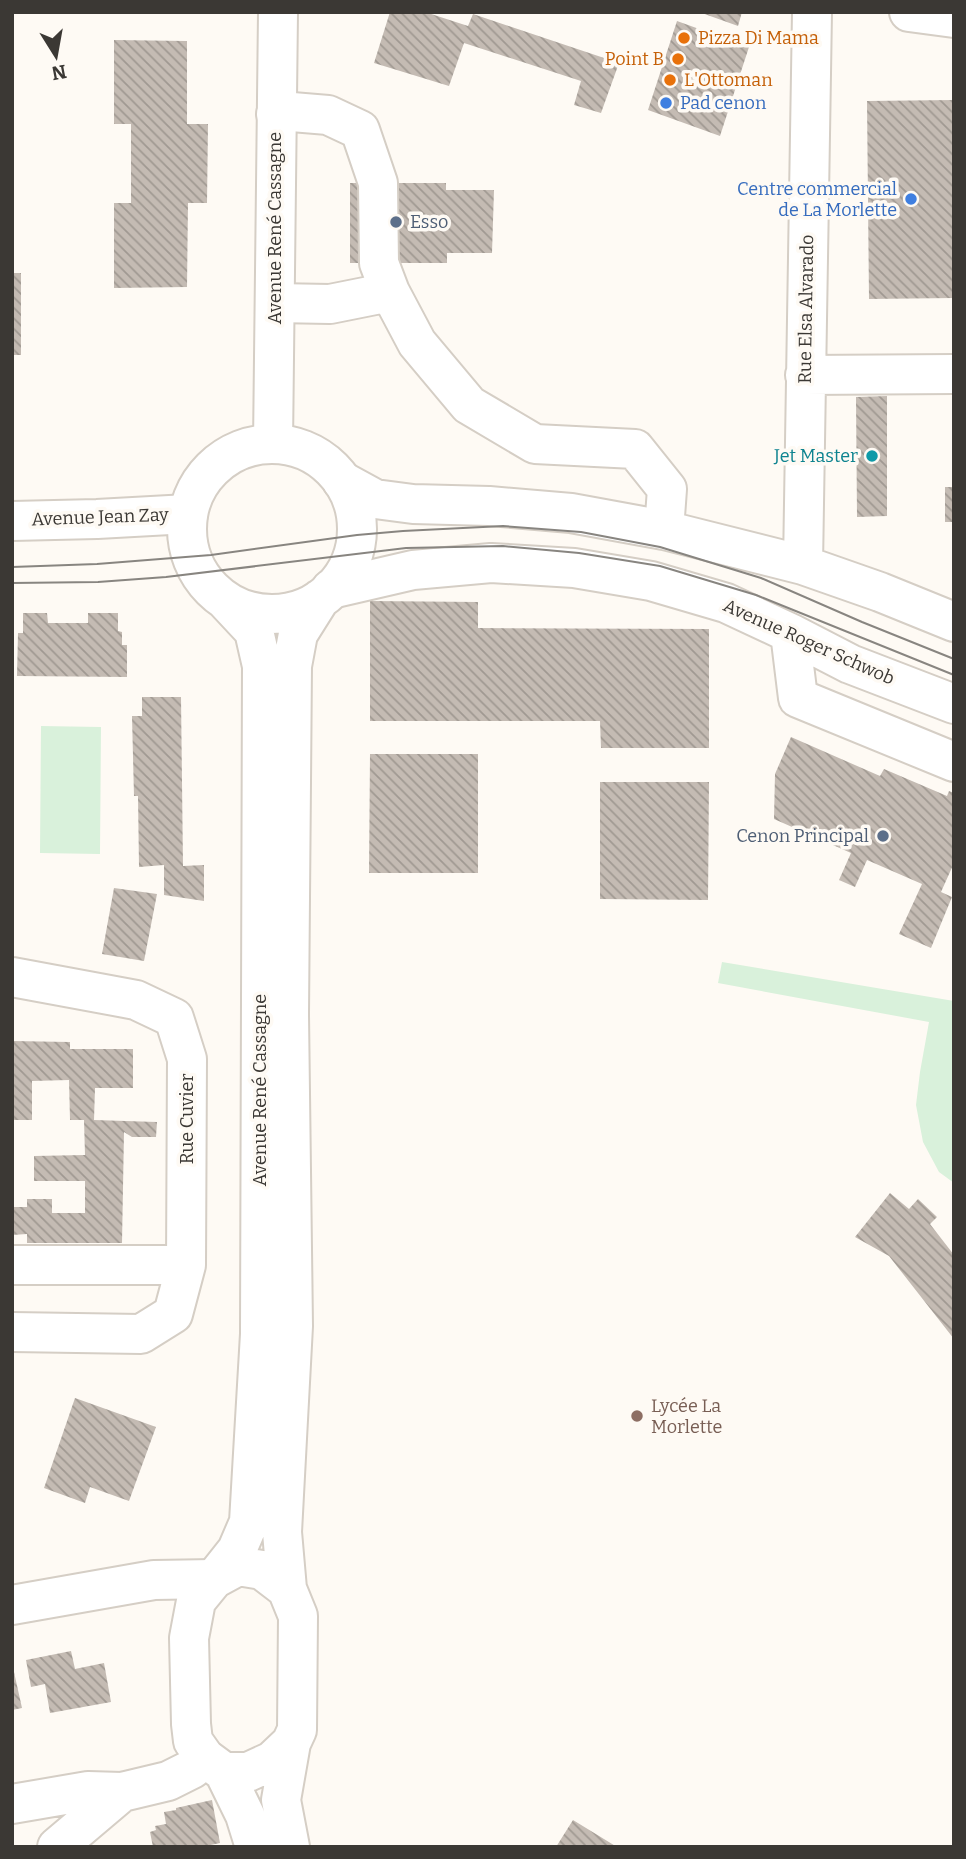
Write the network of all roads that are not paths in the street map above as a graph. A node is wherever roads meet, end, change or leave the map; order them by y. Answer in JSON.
{"nodes":[{"id":1,"x":278,"y":12,"type":"edge"},
{"id":2,"x":812,"y":12,"type":"edge"},
{"id":3,"x":909,"y":12,"type":"edge"},
{"id":4,"x":954,"y":18,"type":"edge"},
{"id":5,"x":276,"y":114,"type":"junction"},
{"id":6,"x":390,"y":292,"type":"junction"},
{"id":7,"x":275,"y":303,"type":"junction"},
{"id":8,"x":954,"y":374,"type":"edge"},
{"id":9,"x":805,"y":375,"type":"junction"},
{"id":10,"x":273,"y":444,"type":"junction"},
{"id":11,"x":342,"y":481,"type":"junction"},
{"id":12,"x":188,"y":514,"type":"junction"},
{"id":13,"x":12,"y":521,"type":"edge"},
{"id":14,"x":664,"y":530,"type":"junction"},
{"id":15,"x":803,"y":565,"type":"junction"},
{"id":16,"x":326,"y":594,"type":"junction"},
{"id":17,"x":226,"y":601,"type":"junction"},
{"id":18,"x":954,"y":622,"type":"edge"},
{"id":19,"x":790,"y":633,"type":"junction"},
{"id":20,"x":954,"y":704,"type":"edge"},
{"id":21,"x":954,"y":762,"type":"edge"},
{"id":22,"x":12,"y":977,"type":"edge"},
{"id":23,"x":12,"y":1265,"type":"edge"},
{"id":24,"x":186,"y":1265,"type":"junction"},
{"id":25,"x":12,"y":1332,"type":"edge"},
{"id":26,"x":214,"y":1579,"type":"junction"},
{"id":27,"x":287,"y":1589,"type":"junction"},
{"id":28,"x":12,"y":1605,"type":"edge"},
{"id":29,"x":290,"y":1743,"type":"junction"},
{"id":30,"x":215,"y":1765,"type":"junction"},
{"id":31,"x":122,"y":1792,"type":"junction"},
{"id":32,"x":12,"y":1804,"type":"edge"},
{"id":33,"x":57,"y":1847,"type":"edge"},
{"id":34,"x":255,"y":1847,"type":"edge"},
{"id":35,"x":290,"y":1847,"type":"edge"}],
"edges":[{"from":1,"to":5,"type":"main road","name":"Avenue René Cassagne"},
{"from":2,"to":9,"type":"main road","name":"Rue Elsa Alvarado"},
{"from":3,"to":4,"type":"main road"},
{"from":5,"to":6,"type":"main road"},
{"from":5,"to":7,"type":"main road","name":"Avenue René Cassagne"},
{"from":6,"to":7,"type":"main road"},
{"from":6,"to":14,"type":"main road"},
{"from":7,"to":10,"type":"main road","name":"Avenue René Cassagne"},
{"from":8,"to":9,"type":"main road"},
{"from":9,"to":15,"type":"main road","name":"Rue Elsa Alvarado"},
{"from":10,"to":11,"type":"main road"},
{"from":10,"to":12,"type":"main road"},
{"from":11,"to":14,"type":"main road"},
{"from":11,"to":16,"type":"main road"},
{"from":12,"to":13,"type":"main road","name":"Avenue Jean Zay"},
{"from":12,"to":17,"type":"main road"},
{"from":14,"to":15,"type":"main road"},
{"from":15,"to":18,"type":"main road"},
{"from":16,"to":17,"type":"main road"},
{"from":16,"to":19,"type":"main road","name":"Avenue Roger Schwob"},
{"from":16,"to":27,"type":"main road","name":"Avenue René Cassagne"},
{"from":17,"to":26,"type":"main road","name":"Avenue René Cassagne"},
{"from":19,"to":20,"type":"main road","name":"Avenue Roger Schwob"},
{"from":19,"to":21,"type":"main road"},
{"from":22,"to":24,"type":"main road","name":"Rue Cuvier"},
{"from":23,"to":24,"type":"main road"},
{"from":24,"to":25,"type":"main road","name":"Rue Cuvier"},
{"from":26,"to":27,"type":"main road"},
{"from":26,"to":28,"type":"main road"},
{"from":26,"to":30,"type":"main road","name":"Avenue René Cassagne"},
{"from":27,"to":29,"type":"main road","name":"Avenue René Cassagne"},
{"from":29,"to":30,"type":"main road"},
{"from":29,"to":35,"type":"main road","name":"Avenue René Cassagne"},
{"from":30,"to":31,"type":"main road"},
{"from":30,"to":34,"type":"main road","name":"Avenue René Cassagne"},
{"from":31,"to":32,"type":"main road"},
{"from":31,"to":33,"type":"main road"}]}
